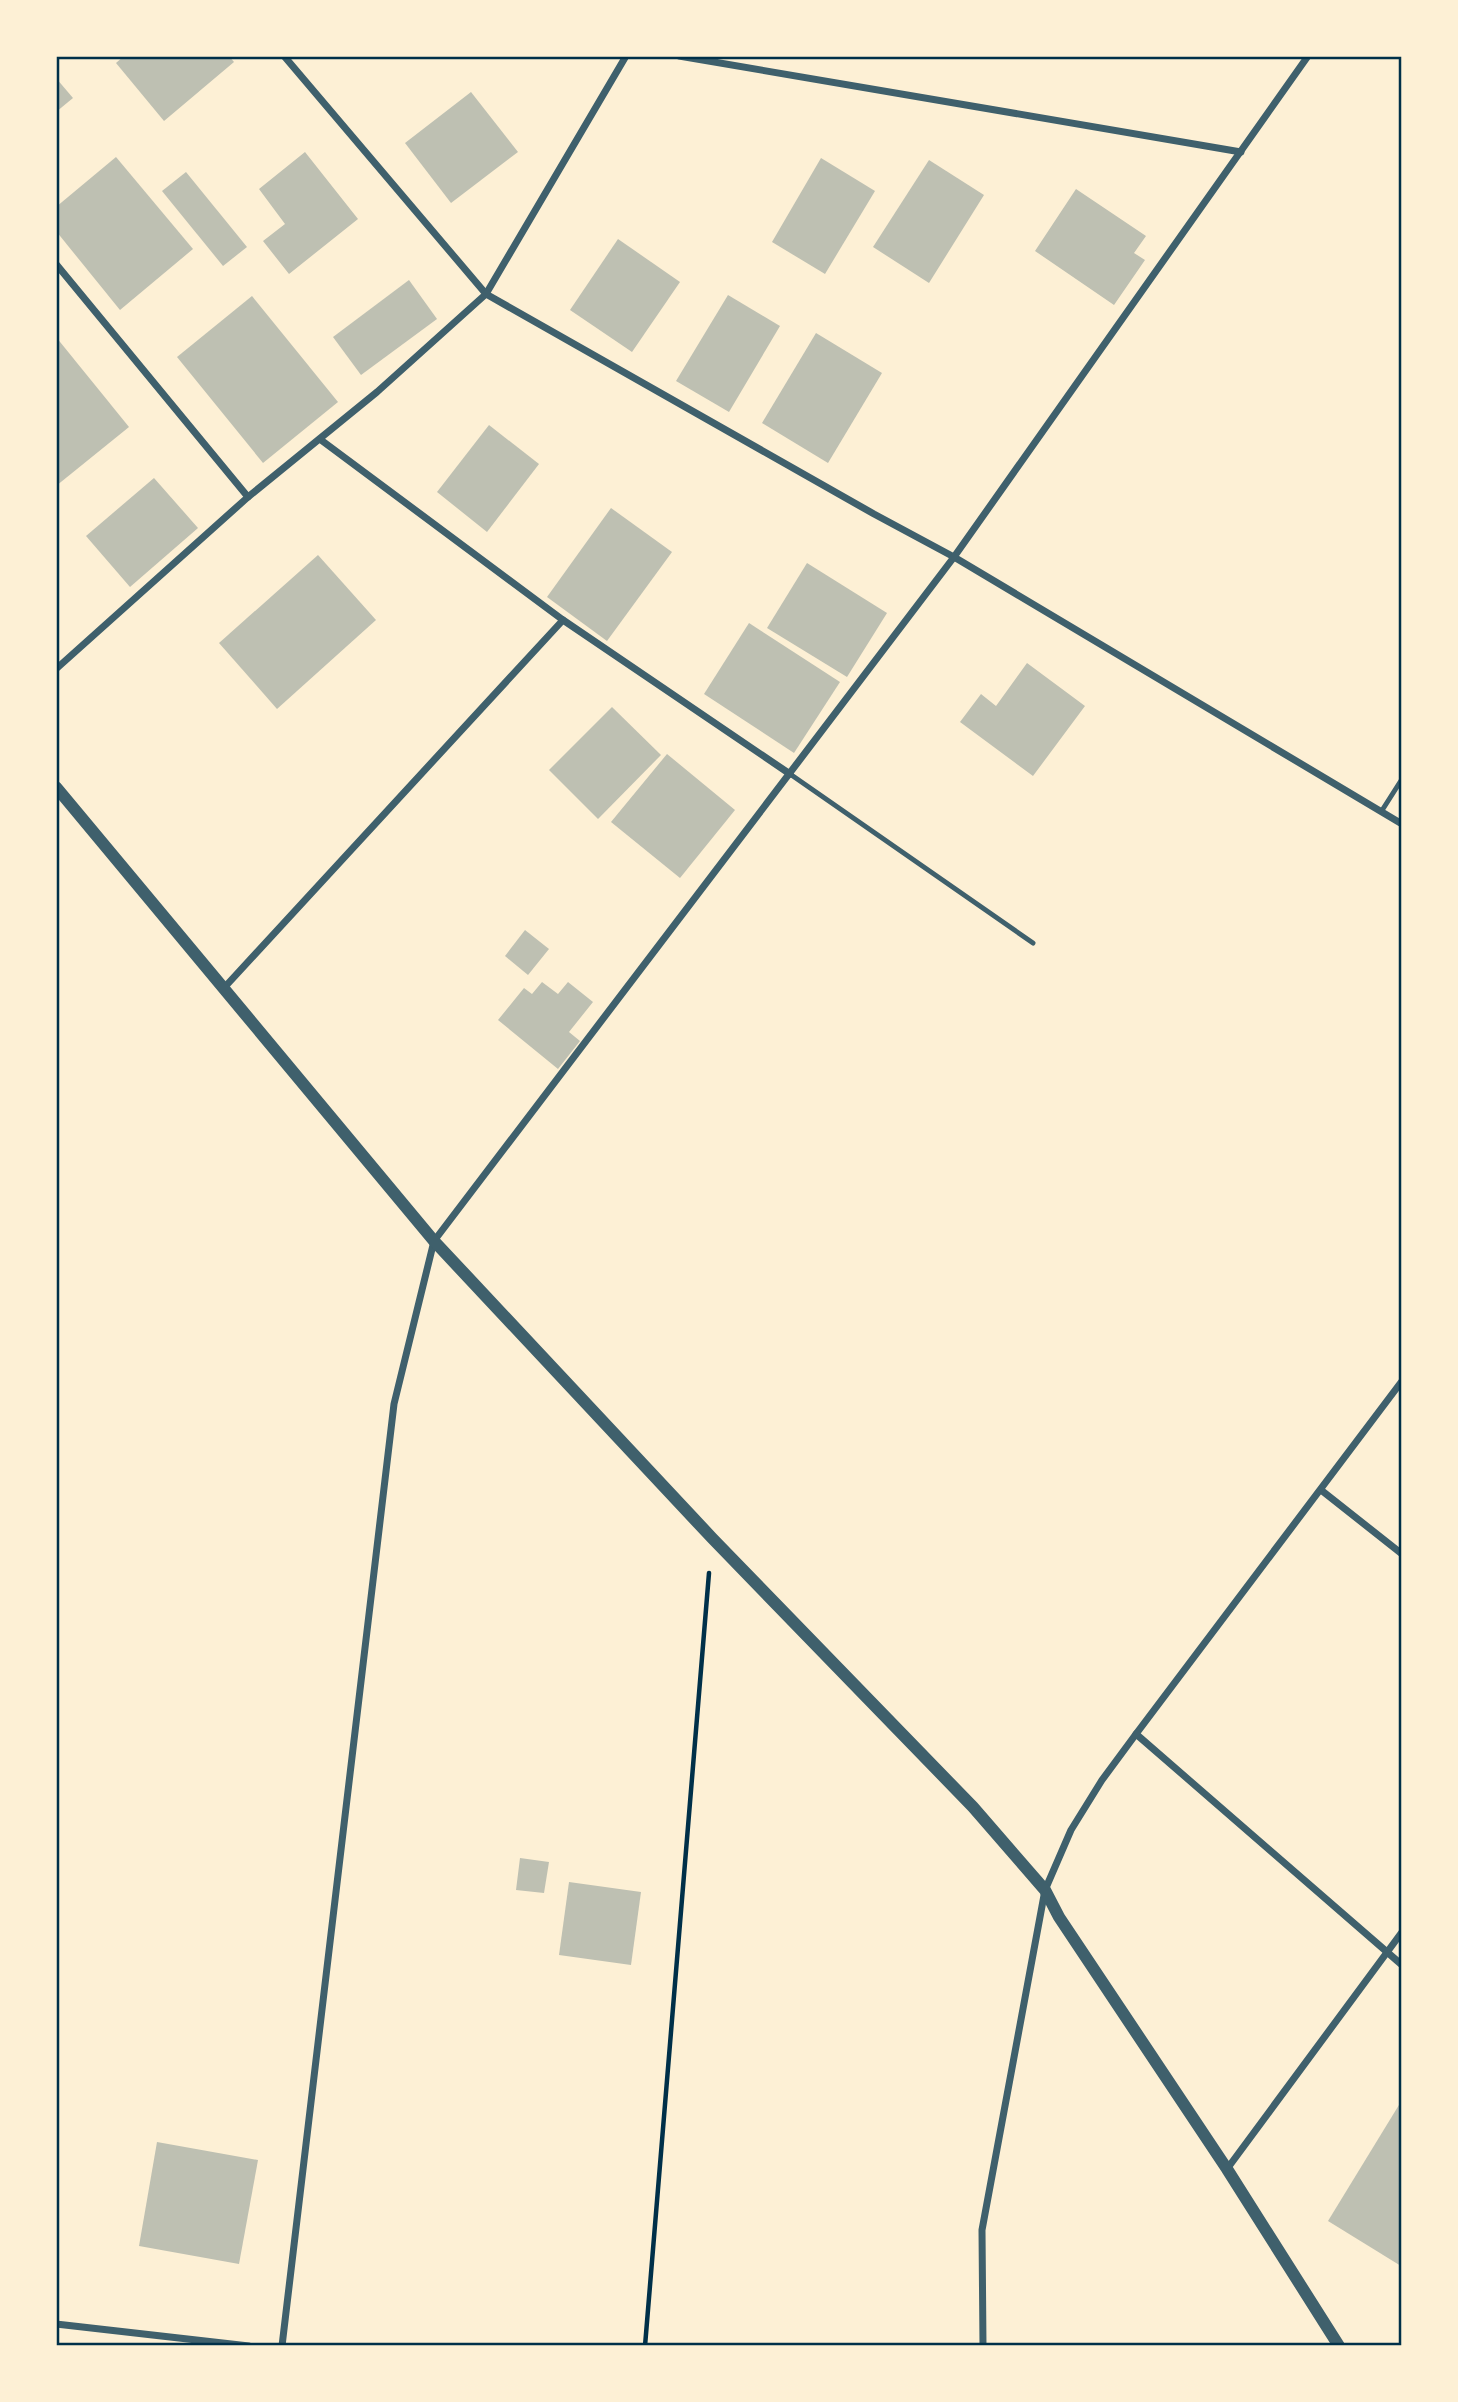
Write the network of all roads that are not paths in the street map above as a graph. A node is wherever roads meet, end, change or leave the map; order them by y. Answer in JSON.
{"nodes":[{"id":1,"x":284,"y":56,"type":"edge"},
{"id":2,"x":626,"y":56,"type":"edge"},
{"id":3,"x":680,"y":56,"type":"edge"},
{"id":4,"x":1308,"y":56,"type":"edge"},
{"id":5,"x":1241,"y":152,"type":"junction"},
{"id":6,"x":56,"y":264,"type":"edge"},
{"id":7,"x":486,"y":294,"type":"junction"},
{"id":8,"x":321,"y":440,"type":"junction"},
{"id":9,"x":248,"y":497,"type":"junction"},
{"id":10,"x":954,"y":557,"type":"junction"},
{"id":11,"x":563,"y":620,"type":"junction"},
{"id":12,"x":56,"y":669,"type":"edge"},
{"id":13,"x":790,"y":774,"type":"junction"},
{"id":14,"x":1402,"y":779,"type":"edge"},
{"id":15,"x":56,"y":787,"type":"edge"},
{"id":16,"x":1381,"y":811,"type":"junction"},
{"id":17,"x":1402,"y":824,"type":"edge"},
{"id":18,"x":1033,"y":943,"type":"dead end"},
{"id":19,"x":223,"y":989,"type":"junction"},
{"id":20,"x":434,"y":1241,"type":"junction"},
{"id":21,"x":1402,"y":1381,"type":"edge"},
{"id":22,"x":1321,"y":1490,"type":"junction"},
{"id":23,"x":1402,"y":1554,"type":"edge"},
{"id":24,"x":1136,"y":1734,"type":"junction"},
{"id":25,"x":1045,"y":1889,"type":"junction"},
{"id":26,"x":1402,"y":1932,"type":"edge"},
{"id":27,"x":1386,"y":1951,"type":"junction"},
{"id":28,"x":1402,"y":1965,"type":"edge"},
{"id":29,"x":1227,"y":2169,"type":"junction"},
{"id":30,"x":56,"y":2324,"type":"edge"},
{"id":31,"x":249,"y":2346,"type":"edge"},
{"id":32,"x":282,"y":2346,"type":"edge"},
{"id":33,"x":983,"y":2346,"type":"edge"},
{"id":34,"x":1339,"y":2346,"type":"edge"}],
"edges":[{"from":1,"to":7,"type":"street"},
{"from":2,"to":7,"type":"street"},
{"from":3,"to":5,"type":"street"},
{"from":4,"to":5,"type":"street"},
{"from":5,"to":10,"type":"street"},
{"from":6,"to":9,"type":"street"},
{"from":7,"to":8,"type":"street"},
{"from":7,"to":10,"type":"street"},
{"from":8,"to":9,"type":"street"},
{"from":8,"to":11,"type":"street"},
{"from":9,"to":12,"type":"street"},
{"from":10,"to":13,"type":"street"},
{"from":10,"to":16,"type":"street"},
{"from":11,"to":13,"type":"street"},
{"from":11,"to":19,"type":"street"},
{"from":13,"to":18,"type":"lane"},
{"from":13,"to":20,"type":"street"},
{"from":14,"to":16,"type":"lane"},
{"from":15,"to":19,"type":"street"},
{"from":16,"to":17,"type":"street"},
{"from":19,"to":20,"type":"street"},
{"from":20,"to":25,"type":"street"},
{"from":20,"to":32,"type":"street"},
{"from":21,"to":22,"type":"street"},
{"from":22,"to":23,"type":"street"},
{"from":22,"to":24,"type":"street"},
{"from":24,"to":25,"type":"street"},
{"from":24,"to":27,"type":"street"},
{"from":25,"to":29,"type":"street"},
{"from":25,"to":33,"type":"street"},
{"from":26,"to":27,"type":"street"},
{"from":27,"to":28,"type":"street"},
{"from":27,"to":29,"type":"street"},
{"from":29,"to":34,"type":"street"},
{"from":30,"to":31,"type":"street"}]}
